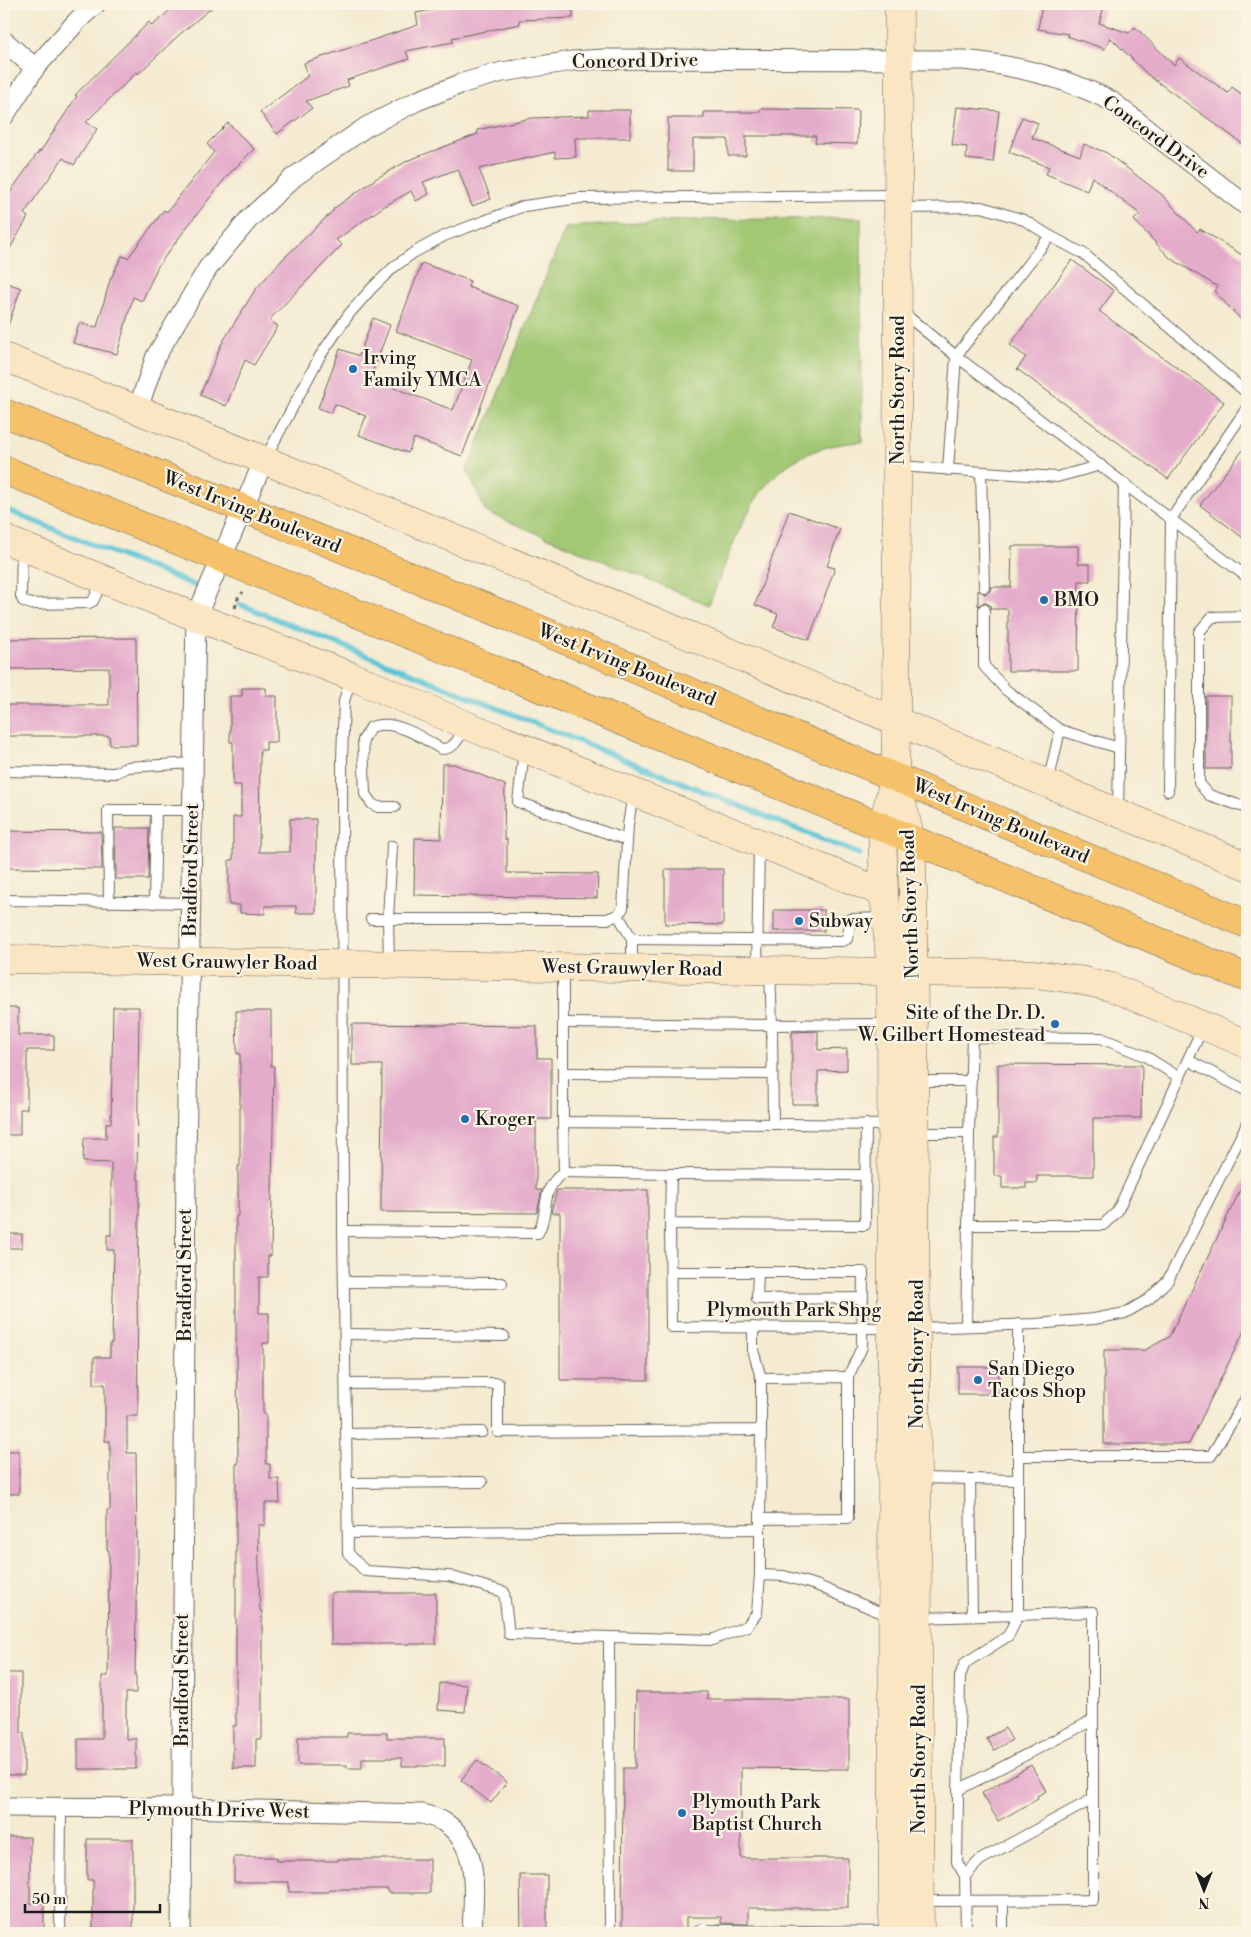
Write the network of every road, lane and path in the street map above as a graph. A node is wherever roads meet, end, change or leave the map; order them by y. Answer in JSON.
{"nodes":[{"id":1,"x":96,"y":4,"type":"edge"},
{"id":2,"x":899,"y":4,"type":"edge"},
{"id":3,"x":4,"y":41,"type":"edge"},
{"id":4,"x":899,"y":60,"type":"junction"},
{"id":5,"x":35,"y":68,"type":"junction"},
{"id":6,"x":4,"y":116,"type":"edge"},
{"id":7,"x":899,"y":201,"type":"junction"},
{"id":8,"x":1247,"y":206,"type":"edge"},
{"id":9,"x":1050,"y":236,"type":"junction"},
{"id":10,"x":898,"y":309,"type":"junction"},
{"id":11,"x":956,"y":356,"type":"junction"},
{"id":12,"x":4,"y":357,"type":"edge"},
{"id":13,"x":1247,"y":393,"type":"edge"},
{"id":14,"x":1247,"y":408,"type":"edge"},
{"id":15,"x":137,"y":411,"type":"junction"},
{"id":16,"x":4,"y":413,"type":"edge"},
{"id":17,"x":264,"y":460,"type":"junction"},
{"id":18,"x":1101,"y":465,"type":"junction"},
{"id":19,"x":898,"y":466,"type":"junction"},
{"id":20,"x":4,"y":470,"type":"edge"},
{"id":21,"x":948,"y":470,"type":"junction"},
{"id":22,"x":981,"y":472,"type":"junction"},
{"id":23,"x":1124,"y":483,"type":"junction"},
{"id":24,"x":243,"y":507,"type":"junction"},
{"id":25,"x":1171,"y":519,"type":"junction"},
{"id":26,"x":13,"y":543,"type":"edge"},
{"id":27,"x":222,"y":558,"type":"junction"},
{"id":28,"x":1247,"y":577,"type":"edge"},
{"id":29,"x":103,"y":579,"type":"junction"},
{"id":30,"x":249,"y":586,"type":"dead end"},
{"id":31,"x":984,"y":587,"type":"dead end"},
{"id":32,"x":984,"y":609,"type":"dead end"},
{"id":33,"x":235,"y":611,"type":"dead end"},
{"id":34,"x":196,"y":616,"type":"junction"},
{"id":35,"x":1247,"y":616,"type":"edge"},
{"id":36,"x":351,"y":676,"type":"junction"},
{"id":37,"x":896,"y":721,"type":"junction"},
{"id":38,"x":466,"y":725,"type":"junction"},
{"id":39,"x":1060,"y":730,"type":"junction"},
{"id":40,"x":524,"y":748,"type":"junction"},
{"id":41,"x":1119,"y":748,"type":"junction"},
{"id":42,"x":193,"y":763,"type":"junction"},
{"id":43,"x":4,"y":771,"type":"edge"},
{"id":44,"x":895,"y":776,"type":"junction"},
{"id":45,"x":1048,"y":784,"type":"junction"},
{"id":46,"x":1168,"y":790,"type":"dead end"},
{"id":47,"x":633,"y":792,"type":"junction"},
{"id":48,"x":395,"y":807,"type":"dead end"},
{"id":49,"x":1247,"y":808,"type":"edge"},
{"id":50,"x":156,"y":810,"type":"junction"},
{"id":51,"x":192,"y":810,"type":"junction"},
{"id":52,"x":1118,"y":812,"type":"junction"},
{"id":53,"x":882,"y":827,"type":"junction"},
{"id":54,"x":911,"y":839,"type":"junction"},
{"id":55,"x":627,"y":840,"type":"junction"},
{"id":56,"x":759,"y":842,"type":"junction"},
{"id":57,"x":392,"y":846,"type":"dead end"},
{"id":58,"x":1247,"y":866,"type":"edge"},
{"id":59,"x":4,"y":900,"type":"edge"},
{"id":60,"x":108,"y":902,"type":"junction"},
{"id":61,"x":154,"y":903,"type":"junction"},
{"id":62,"x":191,"y":903,"type":"junction"},
{"id":63,"x":885,"y":906,"type":"junction"},
{"id":64,"x":618,"y":915,"type":"junction"},
{"id":65,"x":371,"y":919,"type":"dead end"},
{"id":66,"x":388,"y":919,"type":"junction"},
{"id":67,"x":1244,"y":920,"type":"edge"},
{"id":68,"x":632,"y":939,"type":"junction"},
{"id":69,"x":757,"y":941,"type":"junction"},
{"id":70,"x":4,"y":959,"type":"edge"},
{"id":71,"x":190,"y":962,"type":"junction"},
{"id":72,"x":342,"y":964,"type":"junction"},
{"id":73,"x":389,"y":965,"type":"junction"},
{"id":74,"x":564,"y":968,"type":"junction"},
{"id":75,"x":632,"y":968,"type":"junction"},
{"id":76,"x":763,"y":970,"type":"junction"},
{"id":77,"x":902,"y":972,"type":"junction"},
{"id":78,"x":1247,"y":978,"type":"edge"},
{"id":79,"x":564,"y":1022,"type":"junction"},
{"id":80,"x":891,"y":1024,"type":"junction"},
{"id":81,"x":772,"y":1025,"type":"junction"},
{"id":82,"x":1203,"y":1026,"type":"junction"},
{"id":83,"x":1247,"y":1044,"type":"edge"},
{"id":84,"x":1188,"y":1060,"type":"junction"},
{"id":85,"x":564,"y":1073,"type":"junction"},
{"id":86,"x":771,"y":1074,"type":"junction"},
{"id":87,"x":1180,"y":1078,"type":"junction"},
{"id":88,"x":914,"y":1080,"type":"junction"},
{"id":89,"x":971,"y":1082,"type":"junction"},
{"id":90,"x":1247,"y":1091,"type":"edge"},
{"id":91,"x":564,"y":1122,"type":"junction"},
{"id":92,"x":773,"y":1124,"type":"junction"},
{"id":93,"x":1247,"y":1124,"type":"edge"},
{"id":94,"x":891,"y":1128,"type":"junction"},
{"id":95,"x":969,"y":1134,"type":"junction"},
{"id":96,"x":564,"y":1172,"type":"junction"},
{"id":97,"x":671,"y":1174,"type":"junction"},
{"id":98,"x":865,"y":1175,"type":"junction"},
{"id":99,"x":670,"y":1224,"type":"junction"},
{"id":100,"x":968,"y":1224,"type":"junction"},
{"id":101,"x":343,"y":1230,"type":"junction"},
{"id":102,"x":671,"y":1272,"type":"junction"},
{"id":103,"x":758,"y":1272,"type":"junction"},
{"id":104,"x":344,"y":1282,"type":"junction"},
{"id":105,"x":502,"y":1283,"type":"dead end"},
{"id":106,"x":863,"y":1298,"type":"junction"},
{"id":107,"x":1018,"y":1324,"type":"junction"},
{"id":108,"x":966,"y":1326,"type":"junction"},
{"id":109,"x":753,"y":1327,"type":"junction"},
{"id":110,"x":863,"y":1328,"type":"junction"},
{"id":111,"x":904,"y":1328,"type":"junction"},
{"id":112,"x":345,"y":1334,"type":"junction"},
{"id":113,"x":504,"y":1336,"type":"dead end"},
{"id":114,"x":761,"y":1378,"type":"junction"},
{"id":115,"x":848,"y":1378,"type":"junction"},
{"id":116,"x":346,"y":1384,"type":"junction"},
{"id":117,"x":1247,"y":1397,"type":"edge"},
{"id":118,"x":761,"y":1430,"type":"junction"},
{"id":119,"x":482,"y":1432,"type":"dead end"},
{"id":120,"x":346,"y":1434,"type":"junction"},
{"id":121,"x":1018,"y":1456,"type":"junction"},
{"id":122,"x":918,"y":1478,"type":"junction"},
{"id":123,"x":970,"y":1479,"type":"junction"},
{"id":124,"x":1018,"y":1480,"type":"junction"},
{"id":125,"x":482,"y":1482,"type":"dead end"},
{"id":126,"x":347,"y":1483,"type":"junction"},
{"id":127,"x":760,"y":1524,"type":"junction"},
{"id":128,"x":348,"y":1533,"type":"junction"},
{"id":129,"x":760,"y":1575,"type":"junction"},
{"id":130,"x":1018,"y":1615,"type":"junction"},
{"id":131,"x":972,"y":1616,"type":"junction"},
{"id":132,"x":905,"y":1618,"type":"junction"},
{"id":133,"x":609,"y":1637,"type":"junction"},
{"id":134,"x":1093,"y":1720,"type":"junction"},
{"id":135,"x":958,"y":1790,"type":"junction"},
{"id":136,"x":1093,"y":1799,"type":"junction"},
{"id":137,"x":4,"y":1807,"type":"edge"},
{"id":138,"x":61,"y":1808,"type":"junction"},
{"id":139,"x":181,"y":1808,"type":"junction"},
{"id":140,"x":965,"y":1876,"type":"junction"},
{"id":141,"x":906,"y":1901,"type":"junction"},
{"id":142,"x":965,"y":1901,"type":"junction"},
{"id":143,"x":1003,"y":1901,"type":"junction"},
{"id":144,"x":60,"y":1933,"type":"edge"},
{"id":145,"x":181,"y":1933,"type":"edge"},
{"id":146,"x":472,"y":1933,"type":"edge"},
{"id":147,"x":610,"y":1933,"type":"edge"},
{"id":148,"x":695,"y":1933,"type":"edge"},
{"id":149,"x":893,"y":1933,"type":"edge"},
{"id":150,"x":920,"y":1933,"type":"edge"},
{"id":151,"x":966,"y":1933,"type":"edge"},
{"id":152,"x":1003,"y":1933,"type":"edge"}],
"edges":[{"from":1,"to":5,"type":"street"},
{"from":2,"to":4,"type":"main road","name":"North Story Road"},
{"from":3,"to":5,"type":"street"},
{"from":4,"to":7,"type":"main road","name":"North Story Road"},
{"from":4,"to":8,"type":"street","name":"Concord Drive"},
{"from":4,"to":15,"type":"street","name":"Concord Drive"},
{"from":5,"to":6,"type":"street"},
{"from":7,"to":9,"type":"lane"},
{"from":7,"to":10,"type":"main road","name":"North Story Road"},
{"from":7,"to":17,"type":"lane"},
{"from":9,"to":11,"type":"lane"},
{"from":9,"to":13,"type":"lane"},
{"from":10,"to":11,"type":"lane"},
{"from":10,"to":19,"type":"main road","name":"North Story Road"},
{"from":11,"to":18,"type":"lane"},
{"from":11,"to":21,"type":"lane"},
{"from":12,"to":15,"type":"main road"},
{"from":14,"to":25,"type":"lane"},
{"from":15,"to":17,"type":"main road"},
{"from":16,"to":24,"type":"main road","name":"West Irving Boulevard"},
{"from":17,"to":24,"type":"street"},
{"from":17,"to":37,"type":"main road"},
{"from":18,"to":22,"type":"lane"},
{"from":18,"to":23,"type":"lane"},
{"from":19,"to":21,"type":"lane"},
{"from":19,"to":37,"type":"main road","name":"North Story Road"},
{"from":20,"to":27,"type":"main road"},
{"from":21,"to":22,"type":"lane"},
{"from":22,"to":31,"type":"lane"},
{"from":23,"to":25,"type":"lane"},
{"from":23,"to":41,"type":"lane"},
{"from":24,"to":27,"type":"street"},
{"from":24,"to":44,"type":"main road","name":"West Irving Boulevard"},
{"from":25,"to":28,"type":"lane"},
{"from":25,"to":46,"type":"lane"},
{"from":26,"to":29,"type":"main road"},
{"from":26,"to":29,"type":"lane"},
{"from":27,"to":34,"type":"street"},
{"from":27,"to":53,"type":"main road"},
{"from":29,"to":34,"type":"main road"},
{"from":30,"to":33,"type":"path"},
{"from":32,"to":39,"type":"lane"},
{"from":34,"to":36,"type":"main road"},
{"from":34,"to":42,"type":"street","name":"Bradford Street"},
{"from":35,"to":49,"type":"lane"},
{"from":36,"to":38,"type":"main road"},
{"from":36,"to":72,"type":"lane"},
{"from":37,"to":44,"type":"main road","name":"North Story Road"},
{"from":37,"to":45,"type":"main road"},
{"from":38,"to":40,"type":"main road"},
{"from":38,"to":48,"type":"lane"},
{"from":39,"to":41,"type":"lane"},
{"from":39,"to":45,"type":"lane"},
{"from":40,"to":47,"type":"main road"},
{"from":40,"to":55,"type":"lane"},
{"from":41,"to":52,"type":"lane"},
{"from":42,"to":43,"type":"lane"},
{"from":42,"to":51,"type":"street","name":"Bradford Street"},
{"from":44,"to":53,"type":"main road","name":"North Story Road"},
{"from":44,"to":54,"type":"main road","name":"North Story Road"},
{"from":44,"to":67,"type":"main road","name":"West Irving Boulevard"},
{"from":45,"to":52,"type":"main road"},
{"from":47,"to":55,"type":"lane"},
{"from":47,"to":56,"type":"main road"},
{"from":50,"to":51,"type":"lane"},
{"from":50,"to":60,"type":"lane"},
{"from":50,"to":61,"type":"lane"},
{"from":51,"to":62,"type":"street","name":"Bradford Street"},
{"from":52,"to":58,"type":"main road"},
{"from":53,"to":54,"type":"main road"},
{"from":53,"to":63,"type":"main road","name":"North Story Road"},
{"from":54,"to":77,"type":"main road","name":"North Story Road"},
{"from":54,"to":78,"type":"main road"},
{"from":55,"to":64,"type":"lane"},
{"from":56,"to":63,"type":"main road"},
{"from":56,"to":69,"type":"lane"},
{"from":57,"to":66,"type":"lane"},
{"from":59,"to":60,"type":"lane"},
{"from":60,"to":61,"type":"lane"},
{"from":61,"to":62,"type":"lane"},
{"from":62,"to":71,"type":"street","name":"Bradford Street"},
{"from":63,"to":69,"type":"lane"},
{"from":63,"to":77,"type":"main road","name":"North Story Road"},
{"from":64,"to":66,"type":"lane"},
{"from":64,"to":68,"type":"lane"},
{"from":65,"to":66,"type":"lane"},
{"from":66,"to":73,"type":"lane"},
{"from":68,"to":69,"type":"lane"},
{"from":68,"to":75,"type":"lane"},
{"from":69,"to":76,"type":"lane"},
{"from":70,"to":71,"type":"main road","name":"West Grauwyler Road"},
{"from":71,"to":72,"type":"main road","name":"West Grauwyler Road"},
{"from":71,"to":139,"type":"street","name":"Bradford Street"},
{"from":72,"to":73,"type":"main road","name":"West Grauwyler Road"},
{"from":72,"to":101,"type":"lane"},
{"from":73,"to":74,"type":"main road","name":"West Grauwyler Road"},
{"from":74,"to":75,"type":"main road","name":"West Grauwyler Road"},
{"from":74,"to":79,"type":"lane"},
{"from":75,"to":76,"type":"main road","name":"West Grauwyler Road"},
{"from":76,"to":77,"type":"main road","name":"West Grauwyler Road"},
{"from":76,"to":81,"type":"lane"},
{"from":77,"to":80,"type":"main road","name":"North Story Road"},
{"from":77,"to":82,"type":"main road","name":"West Grauwyler Road"},
{"from":77,"to":88,"type":"main road","name":"North Story Road"},
{"from":79,"to":81,"type":"lane"},
{"from":79,"to":85,"type":"lane"},
{"from":80,"to":81,"type":"lane"},
{"from":80,"to":94,"type":"main road","name":"North Story Road"},
{"from":81,"to":86,"type":"lane"},
{"from":82,"to":83,"type":"main road","name":"West Grauwyler Road"},
{"from":82,"to":84,"type":"lane"},
{"from":84,"to":87,"type":"lane"},
{"from":84,"to":90,"type":"lane"},
{"from":85,"to":86,"type":"lane"},
{"from":85,"to":91,"type":"lane"},
{"from":86,"to":92,"type":"lane"},
{"from":87,"to":89,"type":"lane"},
{"from":87,"to":100,"type":"lane"},
{"from":88,"to":89,"type":"lane"},
{"from":88,"to":94,"type":"main road","name":"North Story Road"},
{"from":89,"to":95,"type":"lane"},
{"from":91,"to":92,"type":"lane"},
{"from":91,"to":96,"type":"lane"},
{"from":92,"to":94,"type":"lane"},
{"from":93,"to":107,"type":"lane","name":"Plymouth Park Shpg"},
{"from":94,"to":95,"type":"lane"},
{"from":94,"to":98,"type":"lane"},
{"from":94,"to":111,"type":"main road","name":"North Story Road"},
{"from":95,"to":100,"type":"lane"},
{"from":96,"to":97,"type":"lane"},
{"from":96,"to":101,"type":"lane"},
{"from":97,"to":98,"type":"lane"},
{"from":97,"to":99,"type":"lane"},
{"from":98,"to":99,"type":"lane"},
{"from":99,"to":102,"type":"lane"},
{"from":100,"to":108,"type":"lane"},
{"from":101,"to":104,"type":"lane"},
{"from":102,"to":103,"type":"lane"},
{"from":102,"to":109,"type":"lane","name":"Plymouth Park Shpg"},
{"from":103,"to":106,"type":"lane"},
{"from":103,"to":106,"type":"lane"},
{"from":104,"to":105,"type":"lane"},
{"from":104,"to":112,"type":"lane"},
{"from":106,"to":110,"type":"lane"},
{"from":107,"to":108,"type":"lane","name":"Plymouth Park Shpg"},
{"from":107,"to":121,"type":"lane"},
{"from":108,"to":111,"type":"lane","name":"Plymouth Park Shpg"},
{"from":109,"to":110,"type":"lane","name":"Plymouth Park Shpg"},
{"from":109,"to":114,"type":"lane"},
{"from":110,"to":111,"type":"lane","name":"Plymouth Park Shpg"},
{"from":110,"to":115,"type":"lane"},
{"from":111,"to":122,"type":"main road","name":"North Story Road"},
{"from":111,"to":132,"type":"main road","name":"North Story Road"},
{"from":112,"to":113,"type":"lane"},
{"from":112,"to":116,"type":"lane"},
{"from":114,"to":115,"type":"lane"},
{"from":114,"to":118,"type":"lane"},
{"from":115,"to":127,"type":"lane"},
{"from":116,"to":118,"type":"lane"},
{"from":116,"to":120,"type":"lane"},
{"from":117,"to":121,"type":"lane"},
{"from":118,"to":127,"type":"lane"},
{"from":119,"to":120,"type":"lane"},
{"from":120,"to":126,"type":"lane"},
{"from":121,"to":124,"type":"lane"},
{"from":122,"to":123,"type":"lane"},
{"from":122,"to":132,"type":"main road","name":"North Story Road"},
{"from":123,"to":124,"type":"lane"},
{"from":123,"to":131,"type":"lane"},
{"from":124,"to":130,"type":"lane"},
{"from":125,"to":126,"type":"lane"},
{"from":126,"to":128,"type":"lane"},
{"from":127,"to":128,"type":"lane"},
{"from":127,"to":129,"type":"lane"},
{"from":128,"to":133,"type":"lane"},
{"from":129,"to":132,"type":"lane"},
{"from":129,"to":133,"type":"lane"},
{"from":130,"to":131,"type":"lane"},
{"from":130,"to":134,"type":"lane"},
{"from":130,"to":135,"type":"lane"},
{"from":131,"to":132,"type":"lane"},
{"from":132,"to":141,"type":"main road","name":"North Story Road"},
{"from":133,"to":147,"type":"lane"},
{"from":134,"to":135,"type":"lane"},
{"from":134,"to":136,"type":"lane"},
{"from":135,"to":140,"type":"lane"},
{"from":136,"to":140,"type":"lane"},
{"from":136,"to":143,"type":"lane"},
{"from":137,"to":138,"type":"street","name":"Plymouth Drive West"},
{"from":138,"to":139,"type":"street","name":"Plymouth Drive West"},
{"from":138,"to":144,"type":"lane"},
{"from":139,"to":145,"type":"street","name":"Bradford Street"},
{"from":139,"to":146,"type":"street","name":"Plymouth Drive West"},
{"from":140,"to":142,"type":"lane"},
{"from":141,"to":142,"type":"lane"},
{"from":141,"to":149,"type":"main road","name":"North Story Road"},
{"from":141,"to":150,"type":"main road","name":"North Story Road"},
{"from":142,"to":143,"type":"lane"},
{"from":142,"to":151,"type":"lane"},
{"from":143,"to":152,"type":"lane"},
{"from":148,"to":149,"type":"lane"}]}
